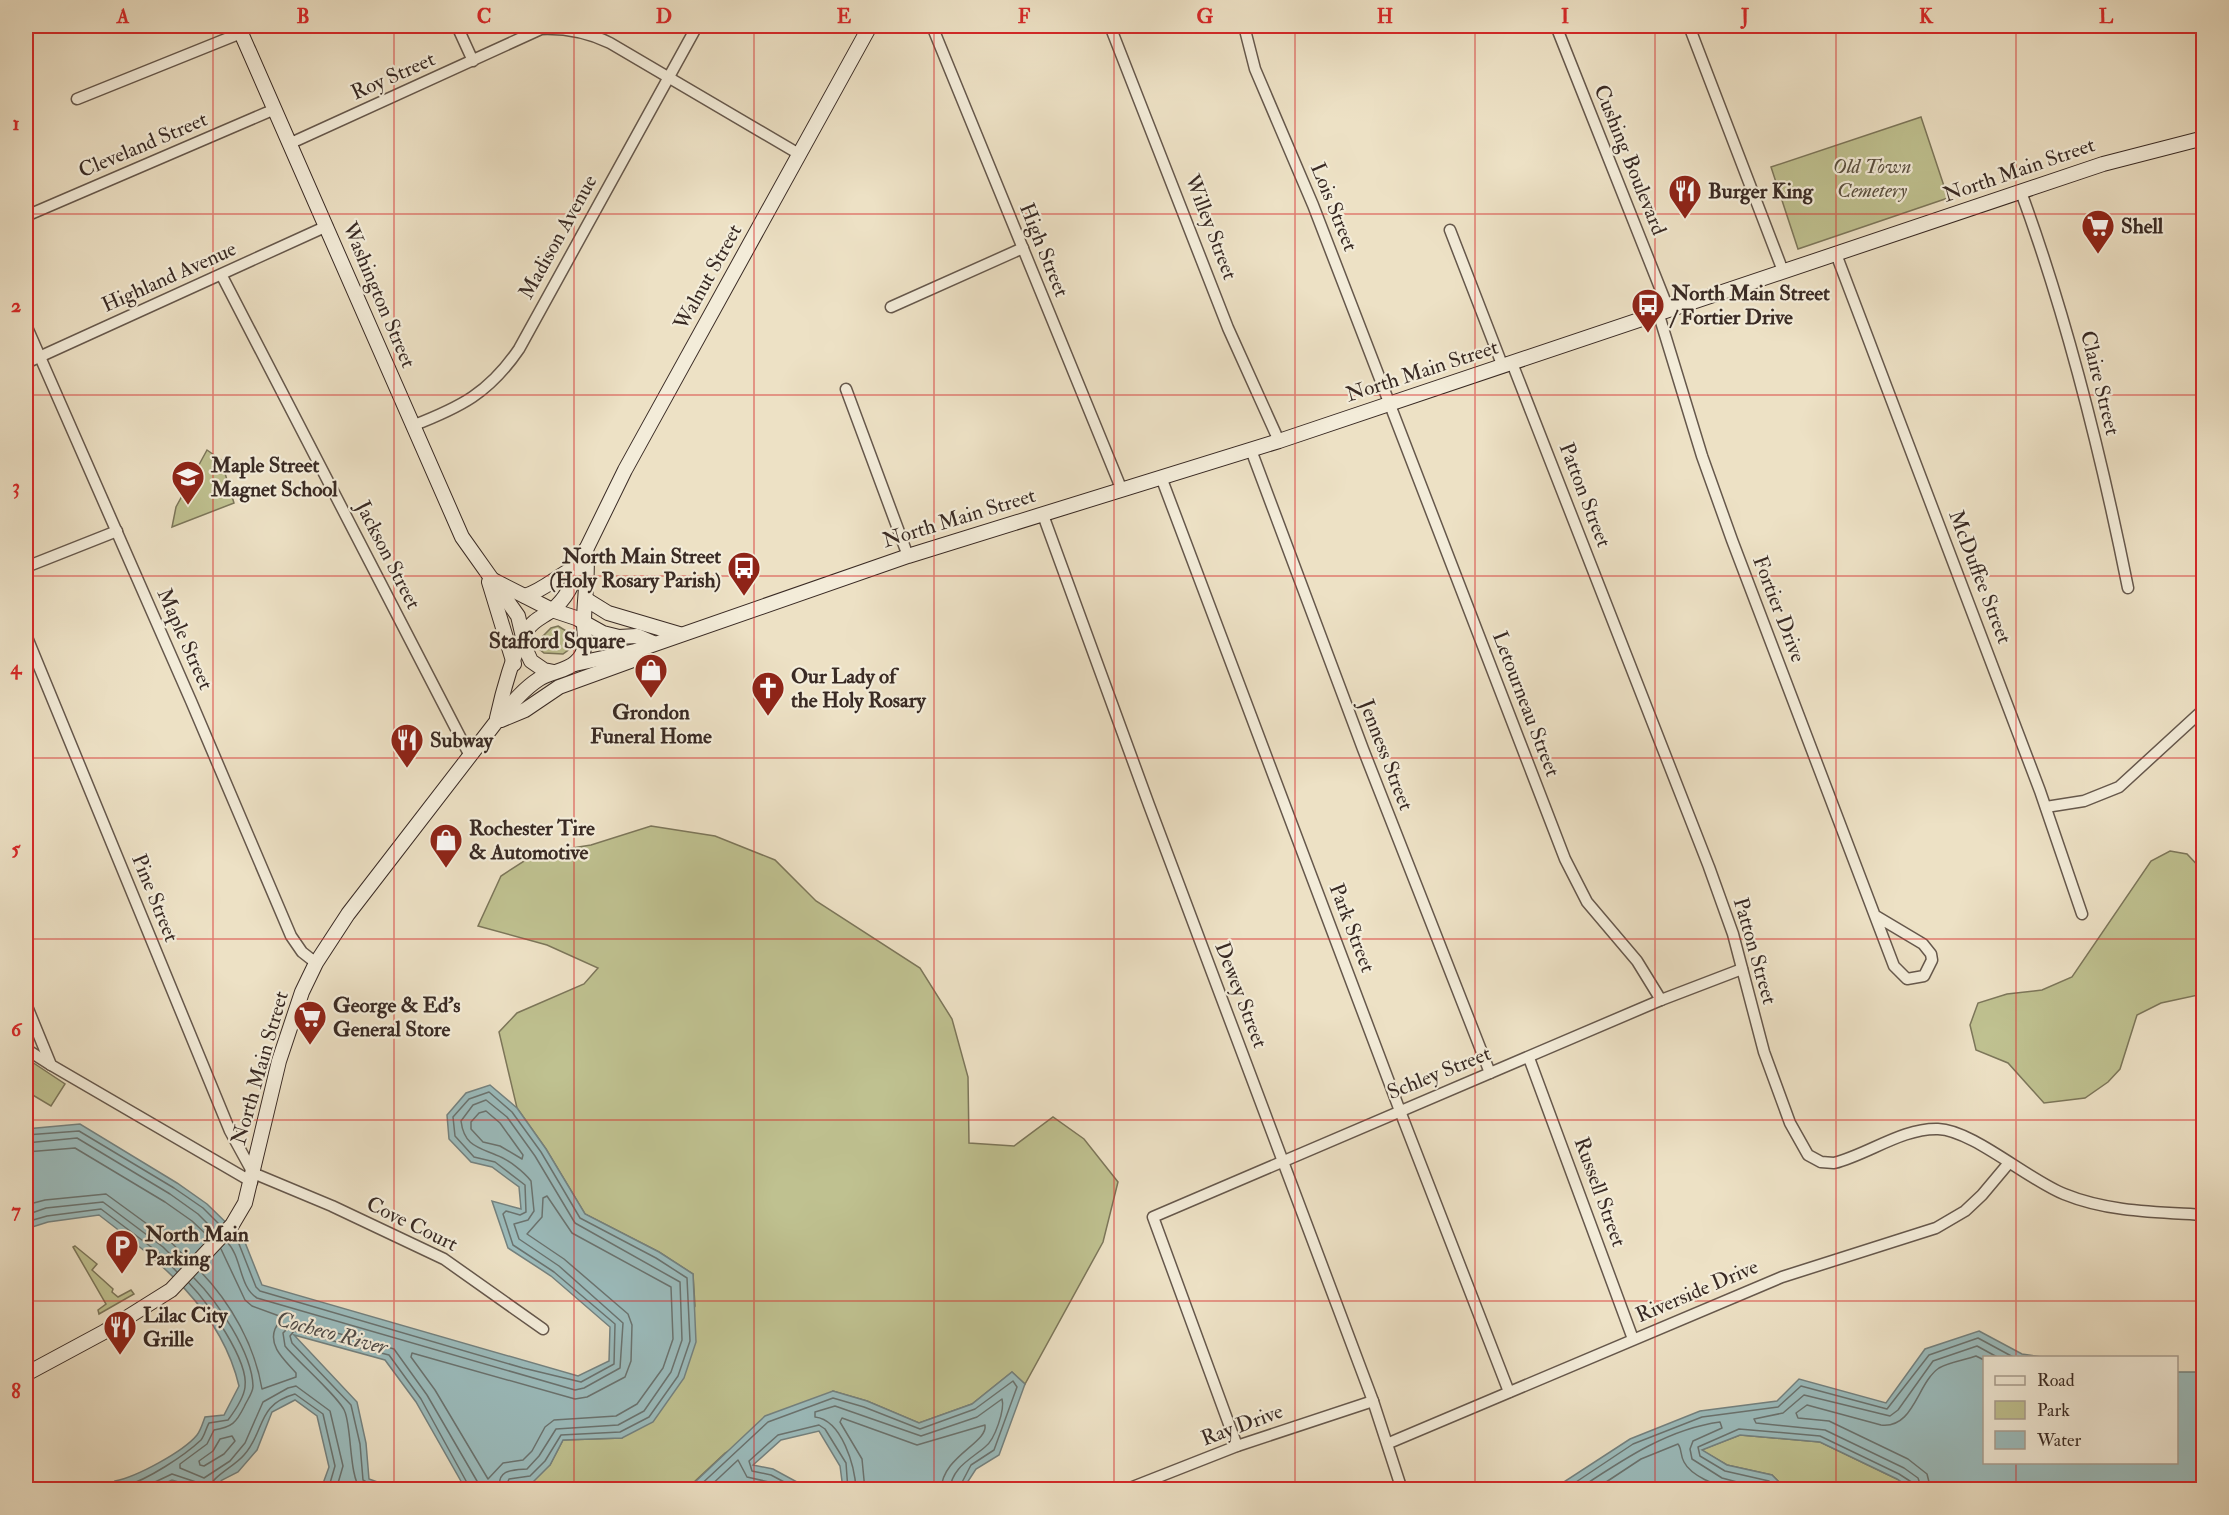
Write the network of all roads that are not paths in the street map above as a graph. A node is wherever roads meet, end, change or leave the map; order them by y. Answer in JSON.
{"nodes":[{"id":1,"x":457,"y":26,"type":"edge"},
{"id":2,"x":697,"y":26,"type":"edge"},
{"id":3,"x":870,"y":26,"type":"edge"},
{"id":4,"x":932,"y":26,"type":"edge"},
{"id":5,"x":1110,"y":26,"type":"edge"},
{"id":6,"x":1244,"y":26,"type":"edge"},
{"id":7,"x":1556,"y":26,"type":"edge"},
{"id":8,"x":1689,"y":26,"type":"edge"},
{"id":9,"x":541,"y":27,"type":"edge"},
{"id":10,"x":239,"y":29,"type":"edge"},
{"id":11,"x":473,"y":61,"type":"junction"},
{"id":12,"x":669,"y":76,"type":"junction"},
{"id":13,"x":77,"y":99,"type":"dead end"},
{"id":14,"x":275,"y":109,"type":"junction"},
{"id":15,"x":2204,"y":138,"type":"edge"},
{"id":16,"x":291,"y":143,"type":"junction"},
{"id":17,"x":799,"y":154,"type":"junction"},
{"id":18,"x":2021,"y":192,"type":"junction"},
{"id":19,"x":26,"y":216,"type":"edge"},
{"id":20,"x":327,"y":226,"type":"junction"},
{"id":21,"x":1450,"y":230,"type":"dead end"},
{"id":22,"x":1023,"y":248,"type":"junction"},
{"id":23,"x":1836,"y":254,"type":"junction"},
{"id":24,"x":1783,"y":271,"type":"junction"},
{"id":25,"x":222,"y":276,"type":"junction"},
{"id":26,"x":891,"y":306,"type":"dead end"},
{"id":27,"x":1663,"y":310,"type":"junction"},
{"id":28,"x":26,"y":325,"type":"edge"},
{"id":29,"x":40,"y":356,"type":"junction"},
{"id":30,"x":26,"y":363,"type":"edge"},
{"id":31,"x":1507,"y":365,"type":"junction"},
{"id":32,"x":846,"y":389,"type":"dead end"},
{"id":33,"x":1390,"y":403,"type":"junction"},
{"id":34,"x":412,"y":426,"type":"junction"},
{"id":35,"x":1279,"y":441,"type":"junction"},
{"id":36,"x":1251,"y":450,"type":"junction"},
{"id":37,"x":1161,"y":477,"type":"junction"},
{"id":38,"x":1121,"y":488,"type":"junction"},
{"id":39,"x":1043,"y":515,"type":"junction"},
{"id":40,"x":117,"y":531,"type":"junction"},
{"id":41,"x":586,"y":549,"type":"junction"},
{"id":42,"x":908,"y":555,"type":"junction"},
{"id":43,"x":578,"y":566,"type":"junction"},
{"id":44,"x":26,"y":567,"type":"edge"},
{"id":45,"x":488,"y":578,"type":"junction"},
{"id":46,"x":2128,"y":588,"type":"dead end"},
{"id":47,"x":525,"y":596,"type":"junction"},
{"id":48,"x":587,"y":600,"type":"junction"},
{"id":49,"x":552,"y":610,"type":"junction"},
{"id":50,"x":584,"y":624,"type":"junction"},
{"id":51,"x":679,"y":634,"type":"junction"},
{"id":52,"x":26,"y":635,"type":"edge"},
{"id":53,"x":523,"y":636,"type":"junction"},
{"id":54,"x":653,"y":643,"type":"junction"},
{"id":55,"x":514,"y":664,"type":"junction"},
{"id":56,"x":575,"y":664,"type":"junction"},
{"id":57,"x":554,"y":672,"type":"junction"},
{"id":58,"x":2204,"y":710,"type":"edge"},
{"id":59,"x":496,"y":722,"type":"junction"},
{"id":60,"x":470,"y":756,"type":"junction"},
{"id":61,"x":2046,"y":807,"type":"junction"},
{"id":62,"x":2082,"y":914,"type":"dead end"},
{"id":63,"x":1876,"y":916,"type":"junction"},
{"id":64,"x":316,"y":963,"type":"junction"},
{"id":65,"x":1742,"y":969,"type":"junction"},
{"id":66,"x":1661,"y":1000,"type":"junction"},
{"id":67,"x":26,"y":1004,"type":"edge"},
{"id":68,"x":36,"y":1028,"type":"junction"},
{"id":69,"x":26,"y":1043,"type":"edge"},
{"id":70,"x":26,"y":1049,"type":"edge"},
{"id":71,"x":1529,"y":1058,"type":"junction"},
{"id":72,"x":51,"y":1065,"type":"junction"},
{"id":73,"x":1490,"y":1073,"type":"junction"},
{"id":74,"x":1400,"y":1110,"type":"junction"},
{"id":75,"x":1284,"y":1161,"type":"junction"},
{"id":76,"x":2008,"y":1164,"type":"junction"},
{"id":77,"x":252,"y":1178,"type":"junction"},
{"id":78,"x":2204,"y":1215,"type":"edge"},
{"id":79,"x":543,"y":1329,"type":"dead end"},
{"id":80,"x":1633,"y":1340,"type":"junction"},
{"id":81,"x":26,"y":1374,"type":"edge"},
{"id":82,"x":1509,"y":1392,"type":"junction"},
{"id":83,"x":1373,"y":1401,"type":"junction"},
{"id":84,"x":1389,"y":1443,"type":"junction"},
{"id":85,"x":1237,"y":1446,"type":"junction"},
{"id":86,"x":1125,"y":1490,"type":"edge"},
{"id":87,"x":1402,"y":1490,"type":"edge"}],
"edges":[{"from":1,"to":11,"type":"street"},
{"from":2,"to":12,"type":"street","name":"Madison Avenue"},
{"from":3,"to":17,"type":"main road","name":"Walnut Street"},
{"from":4,"to":22,"type":"street","name":"High Street"},
{"from":5,"to":35,"type":"street","name":"Willey Street"},
{"from":6,"to":33,"type":"street","name":"Lois Street"},
{"from":7,"to":27,"type":"street","name":"Cushing Boulevard"},
{"from":8,"to":24,"type":"street"},
{"from":9,"to":11,"type":"street","name":"Roy Street"},
{"from":9,"to":12,"type":"street","name":"Roy Street"},
{"from":10,"to":13,"type":"street"},
{"from":10,"to":14,"type":"main road","name":"Washington Street"},
{"from":11,"to":16,"type":"street","name":"Roy Street"},
{"from":12,"to":17,"type":"street","name":"Roy Street"},
{"from":12,"to":34,"type":"street","name":"Madison Avenue"},
{"from":14,"to":16,"type":"main road","name":"Washington Street"},
{"from":14,"to":19,"type":"street","name":"Cleveland Street"},
{"from":15,"to":18,"type":"main road","name":"North Main Street"},
{"from":16,"to":20,"type":"main road","name":"Washington Street"},
{"from":17,"to":41,"type":"main road","name":"Walnut Street"},
{"from":18,"to":23,"type":"main road","name":"North Main Street"},
{"from":18,"to":46,"type":"street","name":"Claire Street"},
{"from":20,"to":25,"type":"street","name":"Highland Avenue"},
{"from":20,"to":34,"type":"main road","name":"Washington Street"},
{"from":21,"to":31,"type":"street","name":"Patton Street"},
{"from":22,"to":26,"type":"street"},
{"from":22,"to":38,"type":"street","name":"High Street"},
{"from":23,"to":24,"type":"main road","name":"North Main Street"},
{"from":23,"to":61,"type":"street","name":"McDuffee Street"},
{"from":24,"to":27,"type":"main road","name":"North Main Street"},
{"from":25,"to":29,"type":"street","name":"Highland Avenue"},
{"from":25,"to":60,"type":"street","name":"Jackson Street"},
{"from":27,"to":31,"type":"main road","name":"North Main Street"},
{"from":27,"to":63,"type":"street","name":"Fortier Drive"},
{"from":28,"to":29,"type":"street","name":"Maple Street"},
{"from":29,"to":30,"type":"street","name":"Highland Avenue"},
{"from":29,"to":40,"type":"street","name":"Maple Street"},
{"from":31,"to":33,"type":"main road","name":"North Main Street"},
{"from":31,"to":65,"type":"street","name":"Patton Street"},
{"from":32,"to":42,"type":"street"},
{"from":33,"to":35,"type":"main road","name":"North Main Street"},
{"from":33,"to":66,"type":"street","name":"Letourneau Street"},
{"from":34,"to":45,"type":"main road","name":"Washington Street"},
{"from":35,"to":36,"type":"main road","name":"North Main Street"},
{"from":36,"to":37,"type":"main road","name":"North Main Street"},
{"from":36,"to":73,"type":"street","name":"Jenness Street"},
{"from":37,"to":38,"type":"main road","name":"North Main Street"},
{"from":37,"to":74,"type":"street","name":"Park Street"},
{"from":38,"to":39,"type":"main road","name":"North Main Street"},
{"from":39,"to":42,"type":"main road","name":"North Main Street"},
{"from":39,"to":75,"type":"street","name":"Dewey Street"},
{"from":40,"to":44,"type":"street"},
{"from":40,"to":64,"type":"street","name":"Maple Street"},
{"from":41,"to":43,"type":"main road","name":"Walnut Street"},
{"from":41,"to":48,"type":"main road"},
{"from":42,"to":51,"type":"main road","name":"North Main Street"},
{"from":43,"to":47,"type":"main road"},
{"from":43,"to":49,"type":"main road","name":"Walnut Street"},
{"from":45,"to":47,"type":"main road"},
{"from":45,"to":53,"type":"main road","name":"Washington Street"},
{"from":45,"to":55,"type":"main road"},
{"from":47,"to":49,"type":"main road"},
{"from":48,"to":50,"type":"main road"},
{"from":48,"to":51,"type":"main road"},
{"from":49,"to":50,"type":"main road"},
{"from":49,"to":53,"type":"main road"},
{"from":50,"to":54,"type":"main road"},
{"from":50,"to":56,"type":"main road"},
{"from":51,"to":54,"type":"main road","name":"North Main Street"},
{"from":52,"to":77,"type":"street","name":"Pine Street"},
{"from":53,"to":55,"type":"main road","name":"North Main Street"},
{"from":53,"to":57,"type":"main road"},
{"from":54,"to":56,"type":"main road","name":"North Main Street"},
{"from":54,"to":59,"type":"main road","name":"North Main Street"},
{"from":55,"to":59,"type":"main road","name":"North Main Street"},
{"from":56,"to":57,"type":"main road"},
{"from":57,"to":59,"type":"main road","name":"North Main Street"},
{"from":58,"to":61,"type":"street"},
{"from":59,"to":60,"type":"main road","name":"North Main Street"},
{"from":60,"to":64,"type":"main road","name":"North Main Street"},
{"from":61,"to":62,"type":"street","name":"McDuffee Street"},
{"from":63,"to":63,"type":"street","name":"Fortier Drive"},
{"from":64,"to":77,"type":"main road","name":"North Main Street"},
{"from":65,"to":66,"type":"street","name":"Schley Street"},
{"from":65,"to":76,"type":"street","name":"Patton Street"},
{"from":66,"to":71,"type":"street","name":"Schley Street"},
{"from":67,"to":68,"type":"street"},
{"from":68,"to":69,"type":"street"},
{"from":68,"to":72,"type":"street"},
{"from":70,"to":72,"type":"street","name":"Cove Court"},
{"from":71,"to":73,"type":"street","name":"Schley Street"},
{"from":71,"to":80,"type":"street","name":"Russell Street"},
{"from":72,"to":77,"type":"street","name":"Cove Court"},
{"from":73,"to":74,"type":"street","name":"Schley Street"},
{"from":74,"to":75,"type":"street","name":"Schley Street"},
{"from":74,"to":82,"type":"street","name":"Park Street"},
{"from":75,"to":83,"type":"street","name":"Dewey Street"},
{"from":75,"to":85,"type":"street","name":"Schley Street"},
{"from":76,"to":78,"type":"street","name":"Patton Street"},
{"from":76,"to":80,"type":"street","name":"Riverside Drive"},
{"from":77,"to":79,"type":"street","name":"Cove Court"},
{"from":77,"to":81,"type":"main road","name":"North Main Street"},
{"from":80,"to":82,"type":"street","name":"Riverside Drive"},
{"from":82,"to":84,"type":"street","name":"Riverside Drive"},
{"from":83,"to":84,"type":"street","name":"Dewey Street"},
{"from":83,"to":85,"type":"street","name":"Ray Drive"},
{"from":84,"to":87,"type":"street","name":"Dewey Street"},
{"from":85,"to":86,"type":"street","name":"Ray Drive"}]}
